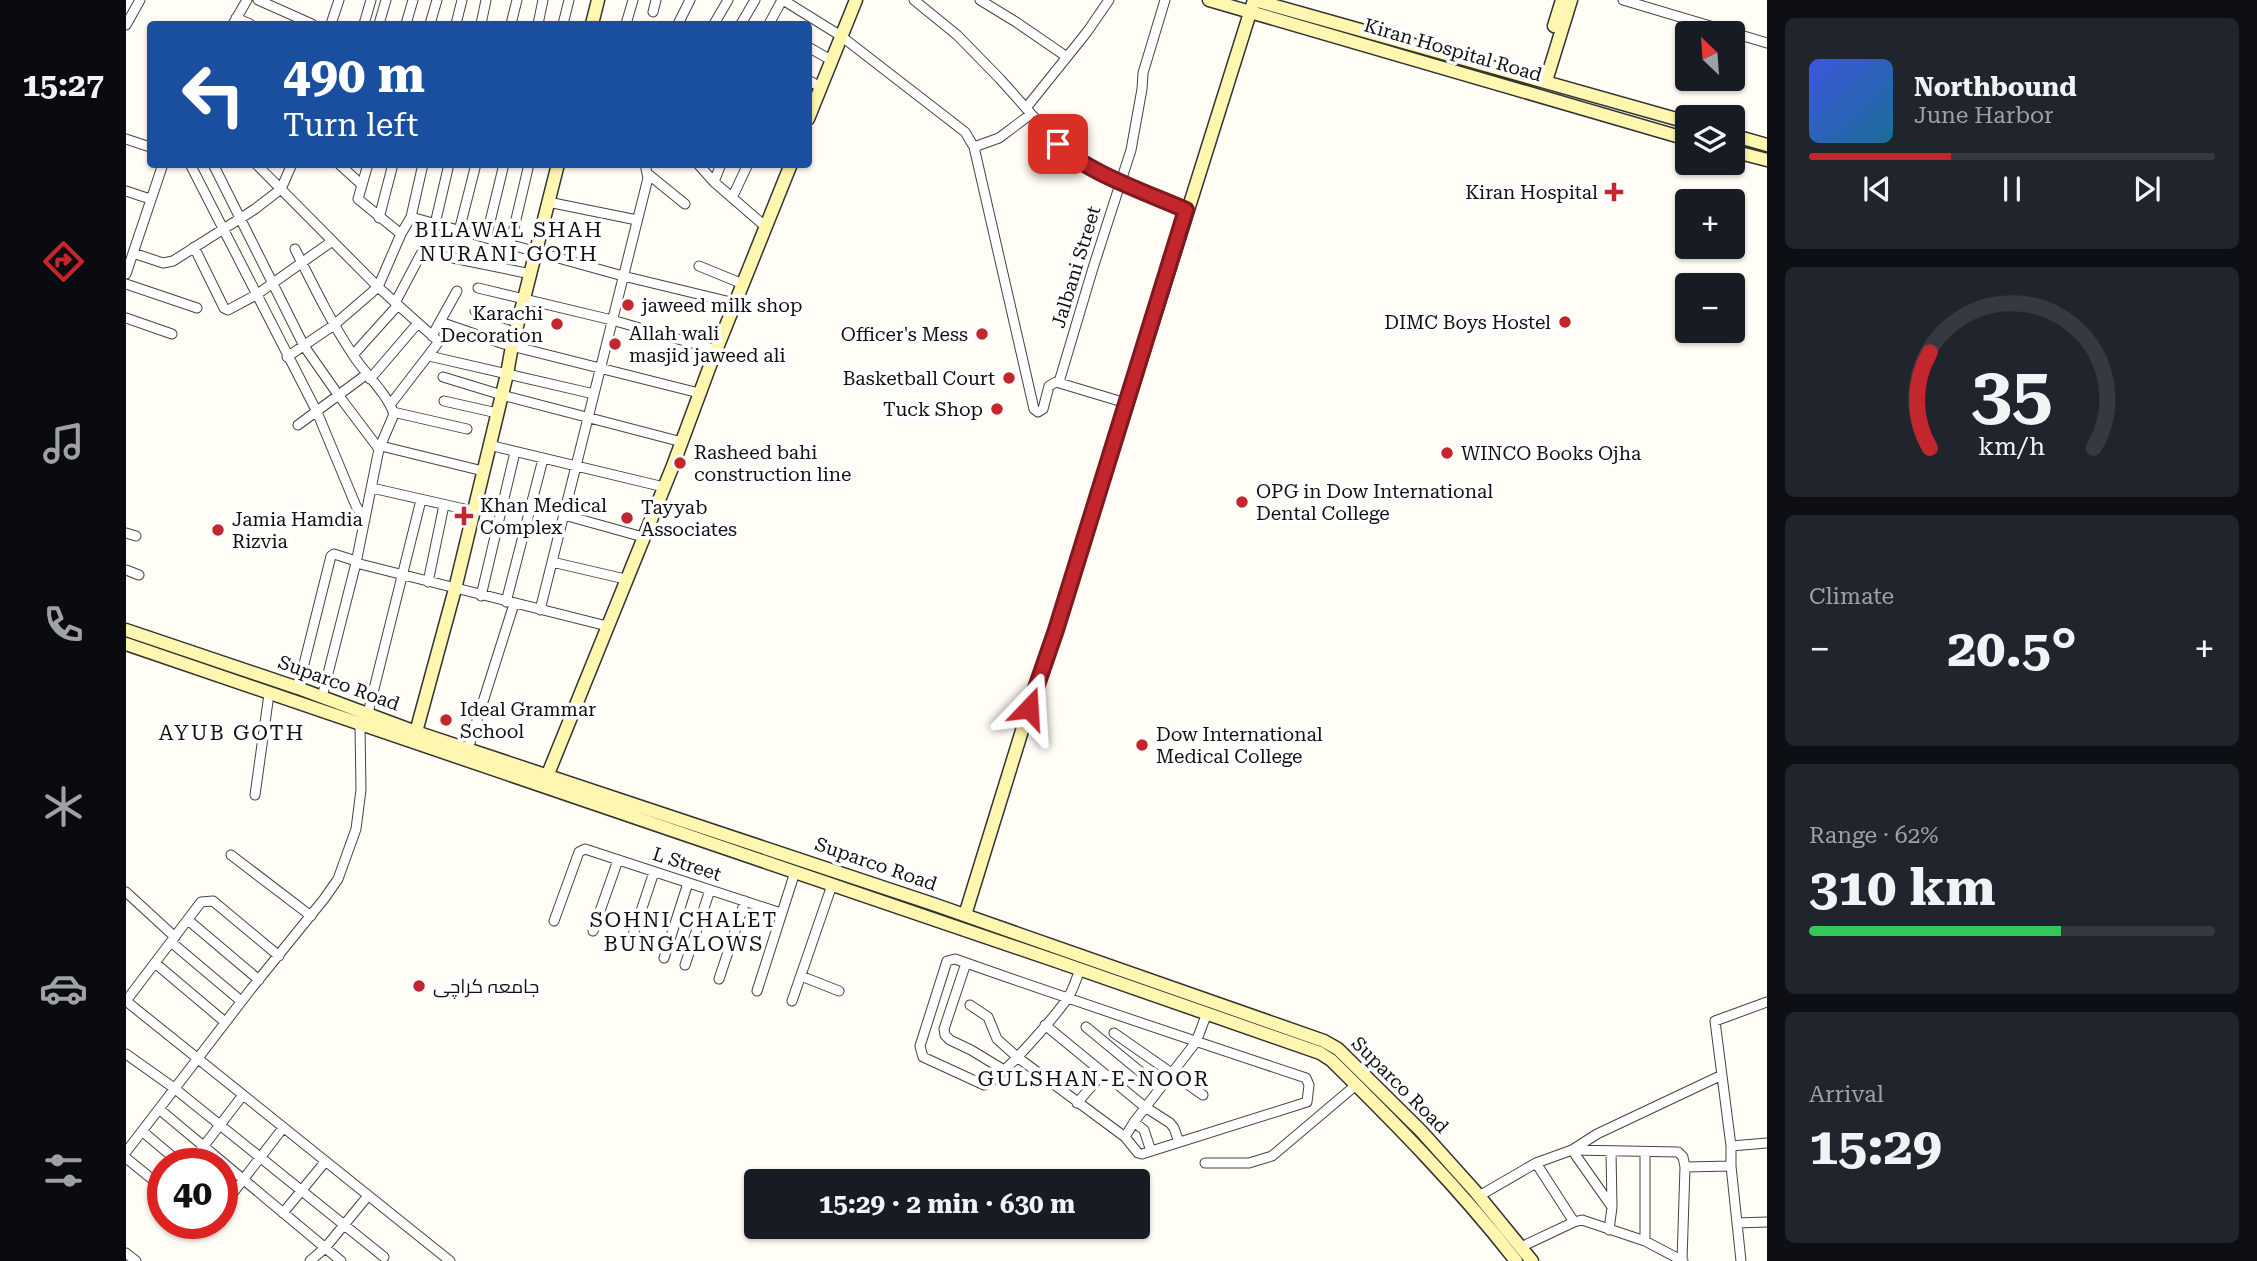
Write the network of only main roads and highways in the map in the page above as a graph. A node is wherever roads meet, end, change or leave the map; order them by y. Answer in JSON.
{"nodes":[{"id":1,"x":856,"y":0,"type":"edge"},
{"id":2,"x":1209,"y":0,"type":"edge"},
{"id":3,"x":1562,"y":0,"type":"edge"},
{"id":4,"x":1571,"y":0,"type":"edge"},
{"id":5,"x":594,"y":1,"type":"edge"},
{"id":6,"x":1253,"y":3,"type":"edge"},
{"id":7,"x":592,"y":21,"type":"edge"},
{"id":8,"x":1557,"y":32,"type":"junction"},
{"id":9,"x":1475,"y":62,"type":"junction"},
{"id":10,"x":1471,"y":76,"type":"junction"},
{"id":11,"x":1541,"y":80,"type":"junction"},
{"id":12,"x":812,"y":108,"type":"edge"},
{"id":13,"x":1675,"y":119,"type":"edge"},
{"id":14,"x":1675,"y":136,"type":"edge"},
{"id":15,"x":1745,"y":139,"type":"edge"},
{"id":16,"x":1767,"y":145,"type":"edge"},
{"id":17,"x":1745,"y":154,"type":"edge"},
{"id":18,"x":1767,"y":160,"type":"edge"},
{"id":19,"x":557,"y":168,"type":"edge"},
{"id":20,"x":789,"y":168,"type":"edge"},
{"id":21,"x":126,"y":630,"type":"edge"},
{"id":22,"x":126,"y":644,"type":"edge"},
{"id":23,"x":296,"y":687,"type":"junction"},
{"id":24,"x":288,"y":700,"type":"junction"},
{"id":25,"x":416,"y":732,"type":"junction"},
{"id":26,"x":430,"y":742,"type":"junction"},
{"id":27,"x":548,"y":774,"type":"junction"},
{"id":28,"x":722,"y":840,"type":"junction"},
{"id":29,"x":965,"y":915,"type":"junction"},
{"id":30,"x":1058,"y":955,"type":"junction"},
{"id":31,"x":1476,"y":1200,"type":"junction"},
{"id":32,"x":1516,"y":1261,"type":"edge"},
{"id":33,"x":1532,"y":1261,"type":"edge"}],
"edges":[{"from":1,"to":12,"type":"main road"},
{"from":2,"to":6,"type":"main road","name":"Kiran Hospital Road"},
{"from":3,"to":8,"type":"main road"},
{"from":4,"to":8,"type":"main road"},
{"from":5,"to":7,"type":"main road"},
{"from":6,"to":9,"type":"main road","name":"Kiran Hospital Road"},
{"from":6,"to":10,"type":"main road","name":"Kiran Hospital Road"},
{"from":6,"to":29,"type":"main road"},
{"from":8,"to":11,"type":"main road"},
{"from":9,"to":10,"type":"main road"},
{"from":9,"to":11,"type":"main road","name":"Kiran Hospital Road"},
{"from":10,"to":14,"type":"main road","name":"Kiran Hospital Road"},
{"from":11,"to":13,"type":"main road","name":"Kiran Hospital Road"},
{"from":15,"to":16,"type":"main road"},
{"from":17,"to":18,"type":"main road"},
{"from":19,"to":25,"type":"main road"},
{"from":20,"to":27,"type":"main road"},
{"from":21,"to":23,"type":"main road","name":"Suparco Road"},
{"from":22,"to":24,"type":"main road","name":"Suparco Road"},
{"from":23,"to":24,"type":"main road"},
{"from":23,"to":25,"type":"main road","name":"Suparco Road"},
{"from":24,"to":26,"type":"main road","name":"Suparco Road"},
{"from":25,"to":26,"type":"main road","name":"Suparco Road"},
{"from":26,"to":27,"type":"main road","name":"Suparco Road"},
{"from":26,"to":28,"type":"main road","name":"Suparco Road"},
{"from":27,"to":28,"type":"main road","name":"Suparco Road"},
{"from":28,"to":29,"type":"main road","name":"Suparco Road"},
{"from":28,"to":30,"type":"main road","name":"Suparco Road"},
{"from":29,"to":30,"type":"main road","name":"Suparco Road"},
{"from":30,"to":31,"type":"main road","name":"Suparco Road"},
{"from":30,"to":31,"type":"main road","name":"Suparco Road"},
{"from":31,"to":32,"type":"main road","name":"Suparco Road"},
{"from":31,"to":33,"type":"main road","name":"Suparco Road"}]}
